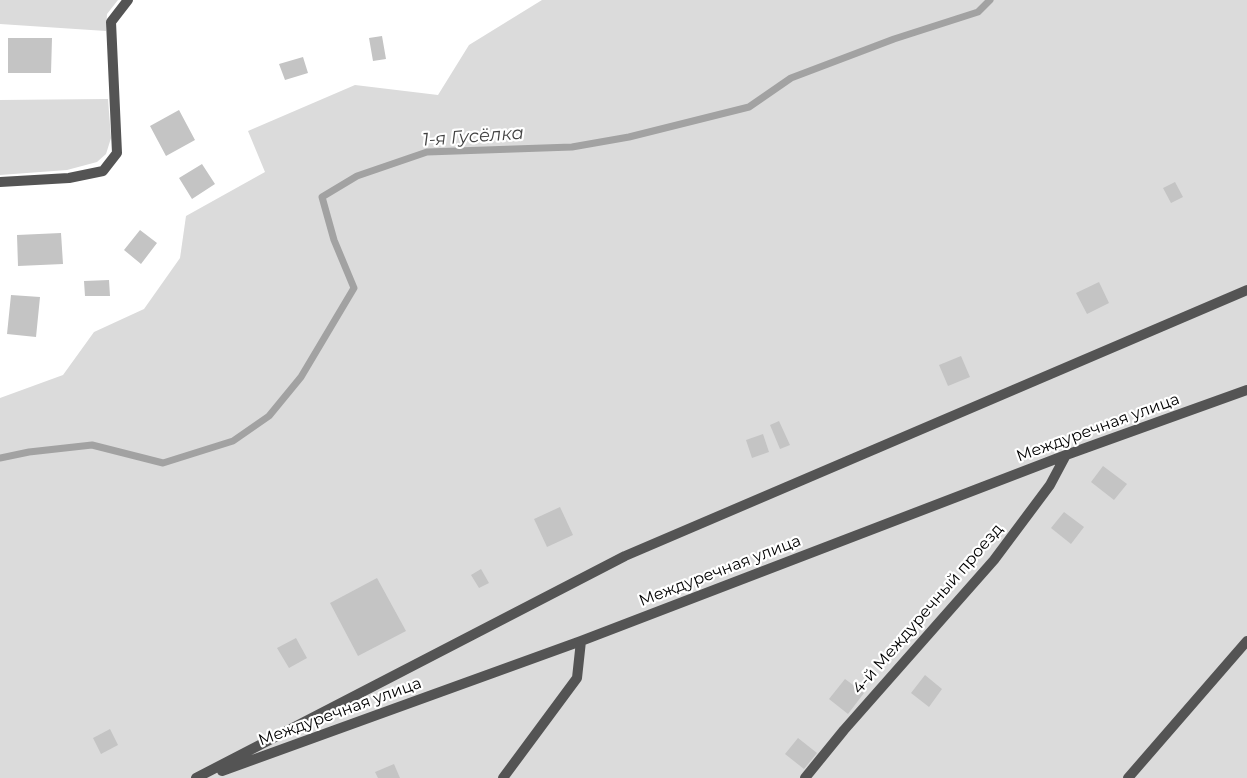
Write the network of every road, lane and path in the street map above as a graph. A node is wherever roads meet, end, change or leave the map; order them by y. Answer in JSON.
{"nodes":[{"id":1,"x":128,"y":0,"type":"edge"},
{"id":2,"x":0,"y":182,"type":"edge"},
{"id":3,"x":1247,"y":290,"type":"edge"},
{"id":4,"x":1247,"y":390,"type":"edge"},
{"id":5,"x":1066,"y":455,"type":"junction"},
{"id":6,"x":581,"y":640,"type":"junction"},
{"id":7,"x":1247,"y":641,"type":"edge"},
{"id":8,"x":196,"y":778,"type":"edge"},
{"id":9,"x":202,"y":778,"type":"edge"},
{"id":10,"x":503,"y":778,"type":"edge"},
{"id":11,"x":805,"y":778,"type":"edge"},
{"id":12,"x":1128,"y":778,"type":"edge"}],
"edges":[{"from":1,"to":2,"type":"street"},
{"from":3,"to":8,"type":"street"},
{"from":4,"to":5,"type":"street","name":"Междуречная улица"},
{"from":5,"to":6,"type":"street","name":"Междуречная улица"},
{"from":5,"to":11,"type":"street","name":"4-й Междуречный проезд"},
{"from":6,"to":9,"type":"street","name":"Междуречная улица"},
{"from":6,"to":10,"type":"street"},
{"from":7,"to":12,"type":"street"}]}
